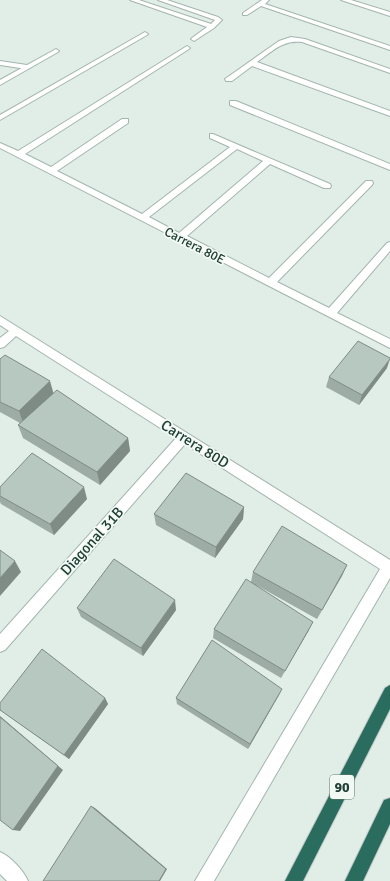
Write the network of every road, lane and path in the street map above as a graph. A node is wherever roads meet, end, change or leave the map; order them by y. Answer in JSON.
{"nodes":[{"id":1,"x":133,"y":0,"type":"edge"},
{"id":2,"x":161,"y":0,"type":"edge"},
{"id":3,"x":344,"y":0,"type":"edge"},
{"id":4,"x":263,"y":2,"type":"edge"},
{"id":5,"x":390,"y":6,"type":"edge"},
{"id":6,"x":382,"y":12,"type":"junction"},
{"id":7,"x":246,"y":14,"type":"dead end"},
{"id":8,"x":390,"y":14,"type":"edge"},
{"id":9,"x":212,"y":27,"type":"junction"},
{"id":10,"x":145,"y":34,"type":"dead end"},
{"id":11,"x":194,"y":39,"type":"dead end"},
{"id":12,"x":187,"y":48,"type":"dead end"},
{"id":13,"x":390,"y":48,"type":"edge"},
{"id":14,"x":56,"y":51,"type":"dead end"},
{"id":15,"x":0,"y":63,"type":"edge"},
{"id":16,"x":252,"y":64,"type":"junction"},
{"id":17,"x":27,"y":67,"type":"junction"},
{"id":18,"x":390,"y":71,"type":"edge"},
{"id":19,"x":229,"y":79,"type":"dead end"},
{"id":20,"x":0,"y":83,"type":"edge"},
{"id":21,"x":233,"y":103,"type":"dead end"},
{"id":22,"x":390,"y":114,"type":"edge"},
{"id":23,"x":0,"y":118,"type":"edge"},
{"id":24,"x":125,"y":121,"type":"dead end"},
{"id":25,"x":213,"y":136,"type":"dead end"},
{"id":26,"x":0,"y":145,"type":"edge"},
{"id":27,"x":236,"y":146,"type":"junction"},
{"id":28,"x":18,"y":155,"type":"junction"},
{"id":29,"x":269,"y":160,"type":"junction"},
{"id":30,"x":390,"y":167,"type":"edge"},
{"id":31,"x":51,"y":171,"type":"junction"},
{"id":32,"x":370,"y":183,"type":"dead end"},
{"id":33,"x":327,"y":186,"type":"dead end"},
{"id":34,"x":142,"y":218,"type":"junction"},
{"id":35,"x":180,"y":237,"type":"junction"},
{"id":36,"x":390,"y":245,"type":"edge"},
{"id":37,"x":270,"y":283,"type":"junction"},
{"id":38,"x":330,"y":314,"type":"junction"},
{"id":39,"x":0,"y":320,"type":"edge"},
{"id":40,"x":16,"y":330,"type":"junction"},
{"id":41,"x":0,"y":344,"type":"edge"},
{"id":42,"x":390,"y":344,"type":"edge"},
{"id":43,"x":184,"y":437,"type":"junction"},
{"id":44,"x":390,"y":567,"type":"edge"},
{"id":45,"x":0,"y":645,"type":"edge"},
{"id":46,"x":390,"y":693,"type":"edge"},
{"id":47,"x":390,"y":806,"type":"edge"},
{"id":48,"x":0,"y":861,"type":"edge"},
{"id":49,"x":20,"y":881,"type":"edge"},
{"id":50,"x":204,"y":881,"type":"edge"},
{"id":51,"x":294,"y":881,"type":"edge"},
{"id":52,"x":354,"y":881,"type":"edge"}],
"edges":[{"from":1,"to":9,"type":"street"},
{"from":2,"to":9,"type":"street"},
{"from":3,"to":6,"type":"street"},
{"from":4,"to":7,"type":"street"},
{"from":4,"to":13,"type":"street"},
{"from":5,"to":6,"type":"street"},
{"from":6,"to":8,"type":"street"},
{"from":9,"to":11,"type":"street"},
{"from":10,"to":23,"type":"street"},
{"from":12,"to":28,"type":"street"},
{"from":14,"to":17,"type":"street"},
{"from":15,"to":17,"type":"street"},
{"from":16,"to":18,"type":"street"},
{"from":16,"to":19,"type":"street"},
{"from":16,"to":22,"type":"street"},
{"from":17,"to":20,"type":"street"},
{"from":21,"to":30,"type":"street"},
{"from":24,"to":31,"type":"street"},
{"from":25,"to":27,"type":"street"},
{"from":26,"to":28,"type":"street","name":"Carrera 80E"},
{"from":27,"to":29,"type":"street"},
{"from":27,"to":34,"type":"street"},
{"from":28,"to":31,"type":"street","name":"Carrera 80E"},
{"from":29,"to":33,"type":"street"},
{"from":29,"to":35,"type":"street"},
{"from":31,"to":34,"type":"street","name":"Carrera 80E"},
{"from":32,"to":37,"type":"street"},
{"from":34,"to":35,"type":"street","name":"Carrera 80E"},
{"from":35,"to":37,"type":"street","name":"Carrera 80E"},
{"from":36,"to":38,"type":"street"},
{"from":37,"to":38,"type":"street","name":"Carrera 80E"},
{"from":38,"to":42,"type":"street","name":"Carrera 80E"},
{"from":39,"to":40,"type":"street","name":"Carrera 80D"},
{"from":40,"to":41,"type":"street"},
{"from":40,"to":43,"type":"street","name":"Carrera 80D"},
{"from":43,"to":44,"type":"street","name":"Carrera 80D"},
{"from":43,"to":45,"type":"street","name":"Diagonal 31B"},
{"from":44,"to":50,"type":"street"},
{"from":46,"to":51,"type":"highway","number":"90"},
{"from":47,"to":52,"type":"highway"},
{"from":48,"to":49,"type":"street"}]}
